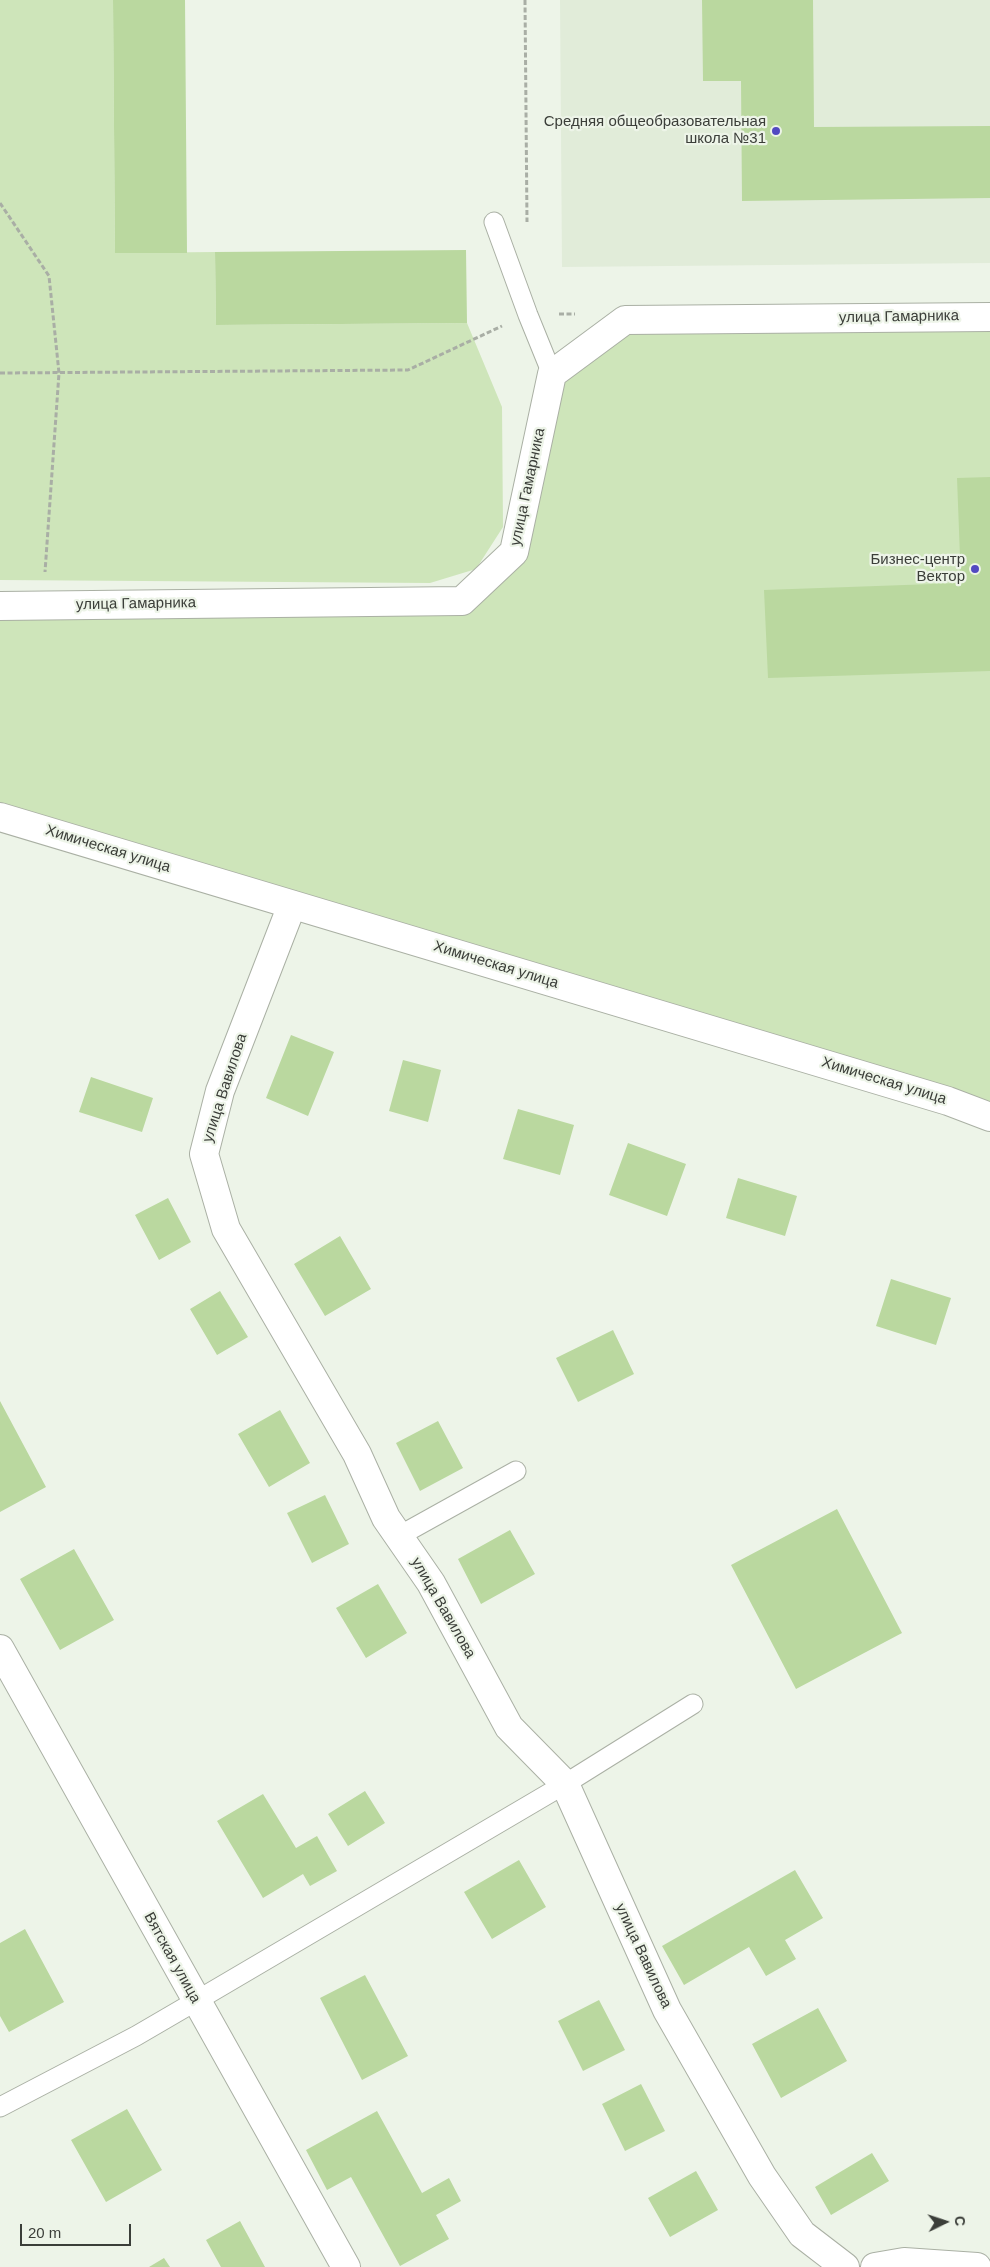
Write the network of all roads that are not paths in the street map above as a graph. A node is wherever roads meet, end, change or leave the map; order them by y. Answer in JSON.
{"nodes":[{"id":1,"x":494,"y":222,"type":"dead end"},
{"id":2,"x":990,"y":316,"type":"edge"},
{"id":3,"x":552,"y":374,"type":"junction"},
{"id":4,"x":0,"y":606,"type":"edge"},
{"id":5,"x":0,"y":817,"type":"edge"},
{"id":6,"x":292,"y":905,"type":"junction"},
{"id":7,"x":990,"y":1117,"type":"edge"},
{"id":8,"x":516,"y":1471,"type":"dead end"},
{"id":9,"x":399,"y":1536,"type":"junction"},
{"id":10,"x":0,"y":1649,"type":"edge"},
{"id":11,"x":693,"y":1704,"type":"dead end"},
{"id":12,"x":565,"y":1784,"type":"junction"},
{"id":13,"x":196,"y":2001,"type":"junction"},
{"id":14,"x":0,"y":2107,"type":"edge"},
{"id":15,"x":346,"y":2267,"type":"edge"},
{"id":16,"x":846,"y":2267,"type":"edge"},
{"id":17,"x":875,"y":2267,"type":"edge"},
{"id":18,"x":977,"y":2267,"type":"edge"}],
"edges":[{"from":1,"to":3,"type":"lane"},
{"from":2,"to":3,"type":"street","name":"улица Гамарника"},
{"from":3,"to":4,"type":"street","name":"улица Гамарника"},
{"from":5,"to":6,"type":"street","name":"Химическая улица"},
{"from":6,"to":7,"type":"street","name":"Химическая улица"},
{"from":6,"to":9,"type":"street","name":"улица Вавилова"},
{"from":8,"to":9,"type":"lane"},
{"from":9,"to":12,"type":"street","name":"улица Вавилова"},
{"from":10,"to":13,"type":"street","name":"Вятская улица"},
{"from":11,"to":12,"type":"lane"},
{"from":12,"to":13,"type":"lane"},
{"from":12,"to":16,"type":"street","name":"улица Вавилова"},
{"from":13,"to":14,"type":"lane"},
{"from":13,"to":15,"type":"street","name":"Вятская улица"},
{"from":17,"to":18,"type":"street"}]}
